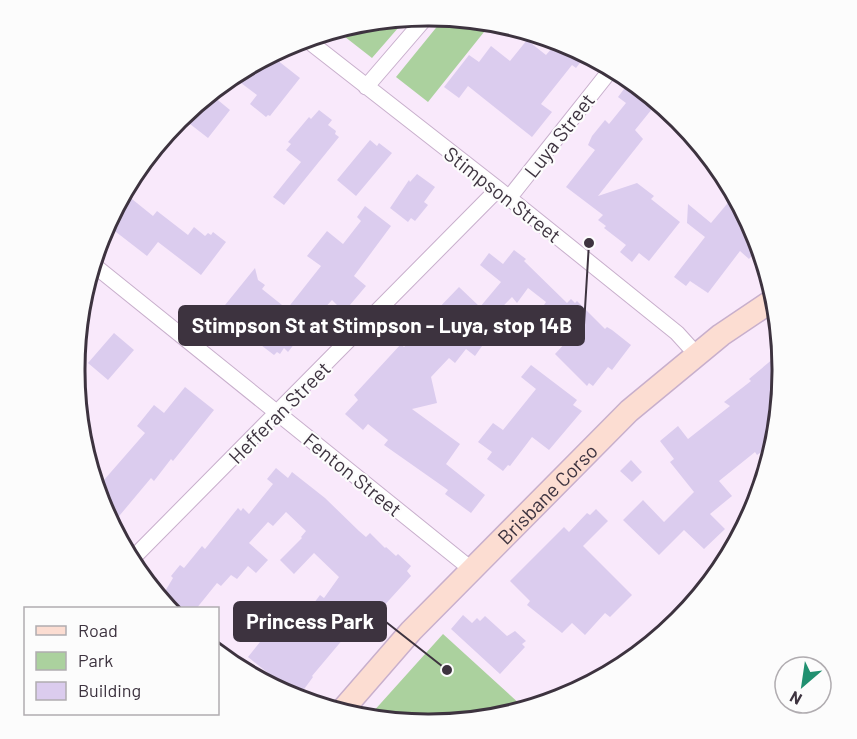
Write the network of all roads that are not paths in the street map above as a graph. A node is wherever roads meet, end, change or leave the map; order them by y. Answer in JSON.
{"nodes":[{"id":1,"x":419,"y":26,"type":"edge"},
{"id":2,"x":314,"y":45,"type":"edge"},
{"id":3,"x":606,"y":75,"type":"edge"},
{"id":4,"x":366,"y":87,"type":"junction"},
{"id":5,"x":503,"y":193,"type":"junction"},
{"id":6,"x":99,"y":270,"type":"edge"},
{"id":7,"x":766,"y":305,"type":"edge"},
{"id":8,"x":696,"y":354,"type":"junction"},
{"id":9,"x":278,"y":414,"type":"junction"},
{"id":10,"x":138,"y":553,"type":"edge"},
{"id":11,"x":471,"y":569,"type":"junction"},
{"id":12,"x":348,"y":704,"type":"edge"}],
"edges":[{"from":1,"to":4,"type":"street"},
{"from":2,"to":4,"type":"street","name":"Stimpson Street"},
{"from":3,"to":5,"type":"street","name":"Luya Street"},
{"from":4,"to":5,"type":"street","name":"Stimpson Street"},
{"from":5,"to":8,"type":"street","name":"Stimpson Street"},
{"from":5,"to":9,"type":"street","name":"Hefferan Street"},
{"from":6,"to":9,"type":"street","name":"Fenton Street"},
{"from":7,"to":8,"type":"street","name":"Brisbane Corso"},
{"from":8,"to":11,"type":"street","name":"Brisbane Corso"},
{"from":9,"to":10,"type":"street","name":"Hefferan Street"},
{"from":9,"to":11,"type":"street","name":"Fenton Street"},
{"from":11,"to":12,"type":"street","name":"Brisbane Corso"}]}
